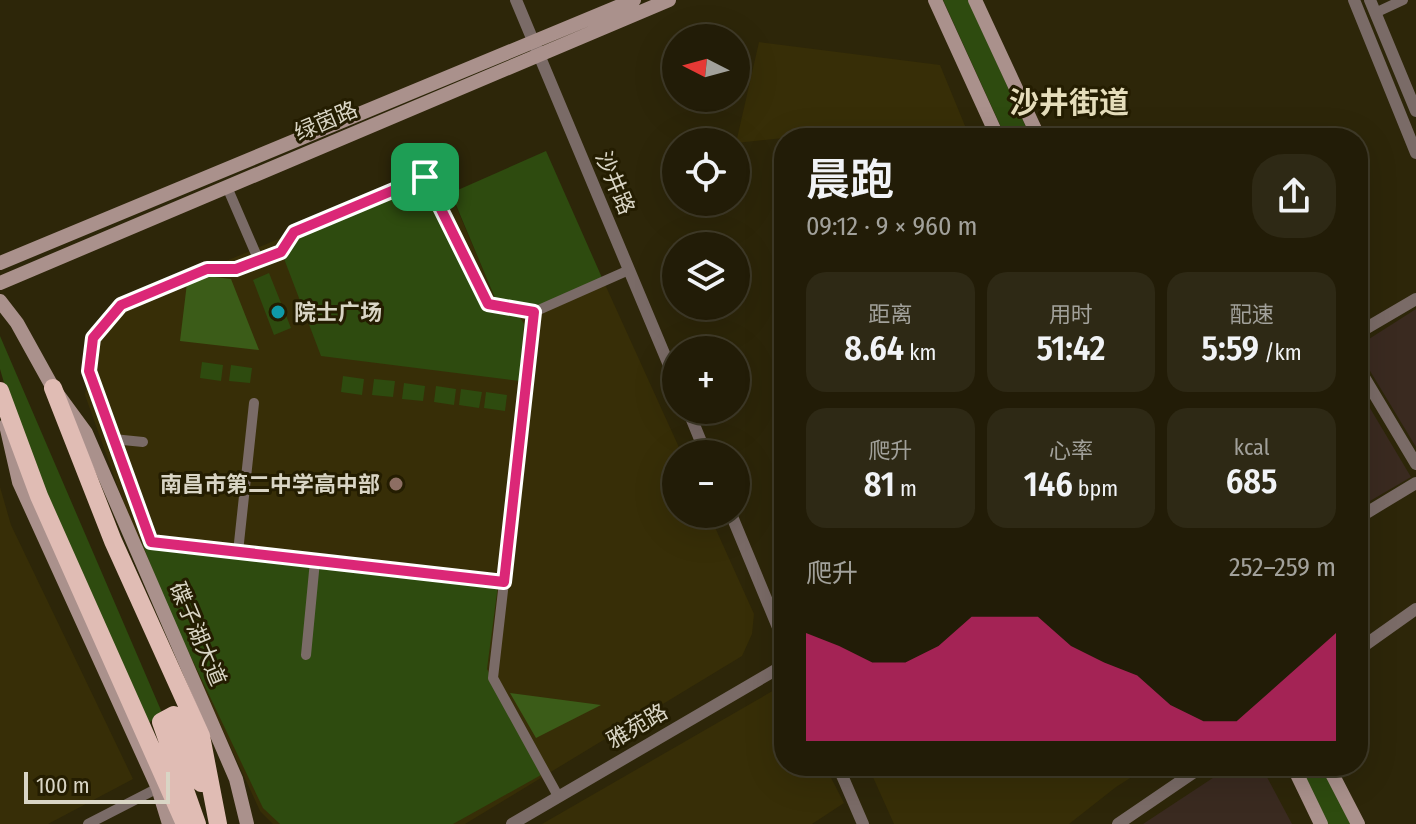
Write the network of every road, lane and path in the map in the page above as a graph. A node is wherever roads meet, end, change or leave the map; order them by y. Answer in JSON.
{"nodes":[{"id":1,"x":516,"y":0,"type":"edge"},
{"id":2,"x":633,"y":0,"type":"edge"},
{"id":3,"x":669,"y":0,"type":"edge"},
{"id":4,"x":935,"y":0,"type":"edge"},
{"id":5,"x":975,"y":0,"type":"edge"},
{"id":6,"x":1354,"y":0,"type":"edge"},
{"id":7,"x":1370,"y":0,"type":"edge"},
{"id":8,"x":1403,"y":0,"type":"edge"},
{"id":9,"x":1375,"y":13,"type":"junction"},
{"id":10,"x":537,"y":48,"type":"junction"},
{"id":11,"x":1416,"y":111,"type":"edge"},
{"id":12,"x":993,"y":128,"type":"edge"},
{"id":13,"x":1034,"y":128,"type":"edge"},
{"id":14,"x":1416,"y":153,"type":"edge"},
{"id":15,"x":227,"y":187,"type":"junction"},
{"id":16,"x":259,"y":261,"type":"junction"},
{"id":17,"x":0,"y":263,"type":"edge"},
{"id":18,"x":629,"y":270,"type":"junction"},
{"id":19,"x":0,"y":283,"type":"edge"},
{"id":20,"x":1416,"y":299,"type":"edge"},
{"id":21,"x":0,"y":301,"type":"edge"},
{"id":22,"x":534,"y":312,"type":"junction"},
{"id":23,"x":1368,"y":327,"type":"edge"},
{"id":24,"x":662,"y":349,"type":"edge"},
{"id":25,"x":1368,"y":384,"type":"edge"},
{"id":26,"x":53,"y":388,"type":"junction"},
{"id":27,"x":0,"y":391,"type":"edge"},
{"id":28,"x":0,"y":401,"type":"edge"},
{"id":29,"x":254,"y":403,"type":"dead end"},
{"id":30,"x":113,"y":439,"type":"junction"},
{"id":31,"x":143,"y":442,"type":"dead end"},
{"id":32,"x":1416,"y":464,"type":"edge"},
{"id":33,"x":1416,"y":483,"type":"edge"},
{"id":34,"x":1368,"y":512,"type":"edge"},
{"id":35,"x":737,"y":528,"type":"edge"},
{"id":36,"x":238,"y":552,"type":"junction"},
{"id":37,"x":315,"y":561,"type":"junction"},
{"id":38,"x":504,"y":582,"type":"junction"},
{"id":39,"x":1416,"y":609,"type":"edge"},
{"id":40,"x":774,"y":618,"type":"edge"},
{"id":41,"x":1368,"y":643,"type":"edge"},
{"id":42,"x":306,"y":655,"type":"dead end"},
{"id":43,"x":774,"y":671,"type":"edge"},
{"id":44,"x":842,"y":776,"type":"edge"},
{"id":45,"x":1188,"y":776,"type":"edge"},
{"id":46,"x":1298,"y":776,"type":"edge"},
{"id":47,"x":1333,"y":776,"type":"edge"},
{"id":48,"x":158,"y":788,"type":"junction"},
{"id":49,"x":558,"y":796,"type":"junction"},
{"id":50,"x":858,"y":822,"type":"edge"},
{"id":51,"x":88,"y":824,"type":"edge"},
{"id":52,"x":169,"y":824,"type":"edge"},
{"id":53,"x":185,"y":824,"type":"edge"},
{"id":54,"x":197,"y":824,"type":"edge"},
{"id":55,"x":216,"y":824,"type":"edge"},
{"id":56,"x":247,"y":824,"type":"edge"},
{"id":57,"x":512,"y":824,"type":"edge"},
{"id":58,"x":1118,"y":824,"type":"edge"},
{"id":59,"x":1321,"y":824,"type":"edge"},
{"id":60,"x":1358,"y":824,"type":"edge"}],
"edges":[{"from":1,"to":10,"type":"street","name":"沙井路"},
{"from":2,"to":10,"type":"main road","name":"绿茵路"},
{"from":3,"to":10,"type":"main road","name":"绿茵路"},
{"from":4,"to":12,"type":"main road"},
{"from":5,"to":13,"type":"main road"},
{"from":6,"to":14,"type":"street"},
{"from":7,"to":9,"type":"street"},
{"from":8,"to":9,"type":"street"},
{"from":9,"to":11,"type":"street"},
{"from":10,"to":15,"type":"main road","name":"绿茵路"},
{"from":10,"to":17,"type":"main road","name":"绿茵路"},
{"from":10,"to":18,"type":"street","name":"沙井路"},
{"from":15,"to":16,"type":"street"},
{"from":15,"to":19,"type":"main road","name":"绿茵路"},
{"from":16,"to":22,"type":"street"},
{"from":16,"to":30,"type":"street"},
{"from":18,"to":22,"type":"street"},
{"from":18,"to":24,"type":"street","name":"沙井路"},
{"from":20,"to":23,"type":"street"},
{"from":21,"to":26,"type":"main road","name":"碟子湖大道"},
{"from":22,"to":38,"type":"street"},
{"from":25,"to":32,"type":"street"},
{"from":26,"to":55,"type":"highway"},
{"from":26,"to":56,"type":"main road","name":"碟子湖大道"},
{"from":27,"to":53,"type":"highway"},
{"from":28,"to":48,"type":"main road"},
{"from":29,"to":36,"type":"street"},
{"from":30,"to":31,"type":"street"},
{"from":30,"to":36,"type":"street"},
{"from":33,"to":34,"type":"street"},
{"from":35,"to":40,"type":"street"},
{"from":36,"to":37,"type":"street"},
{"from":37,"to":38,"type":"street"},
{"from":37,"to":42,"type":"street"},
{"from":38,"to":49,"type":"street"},
{"from":39,"to":41,"type":"street"},
{"from":43,"to":49,"type":"street","name":"雅苑路"},
{"from":44,"to":50,"type":"street"},
{"from":45,"to":58,"type":"street"},
{"from":46,"to":59,"type":"main road"},
{"from":47,"to":60,"type":"main road"},
{"from":48,"to":51,"type":"street"},
{"from":48,"to":52,"type":"main road"},
{"from":49,"to":57,"type":"street","name":"雅苑路"},
{"from":54,"to":55,"type":"highway"}]}
